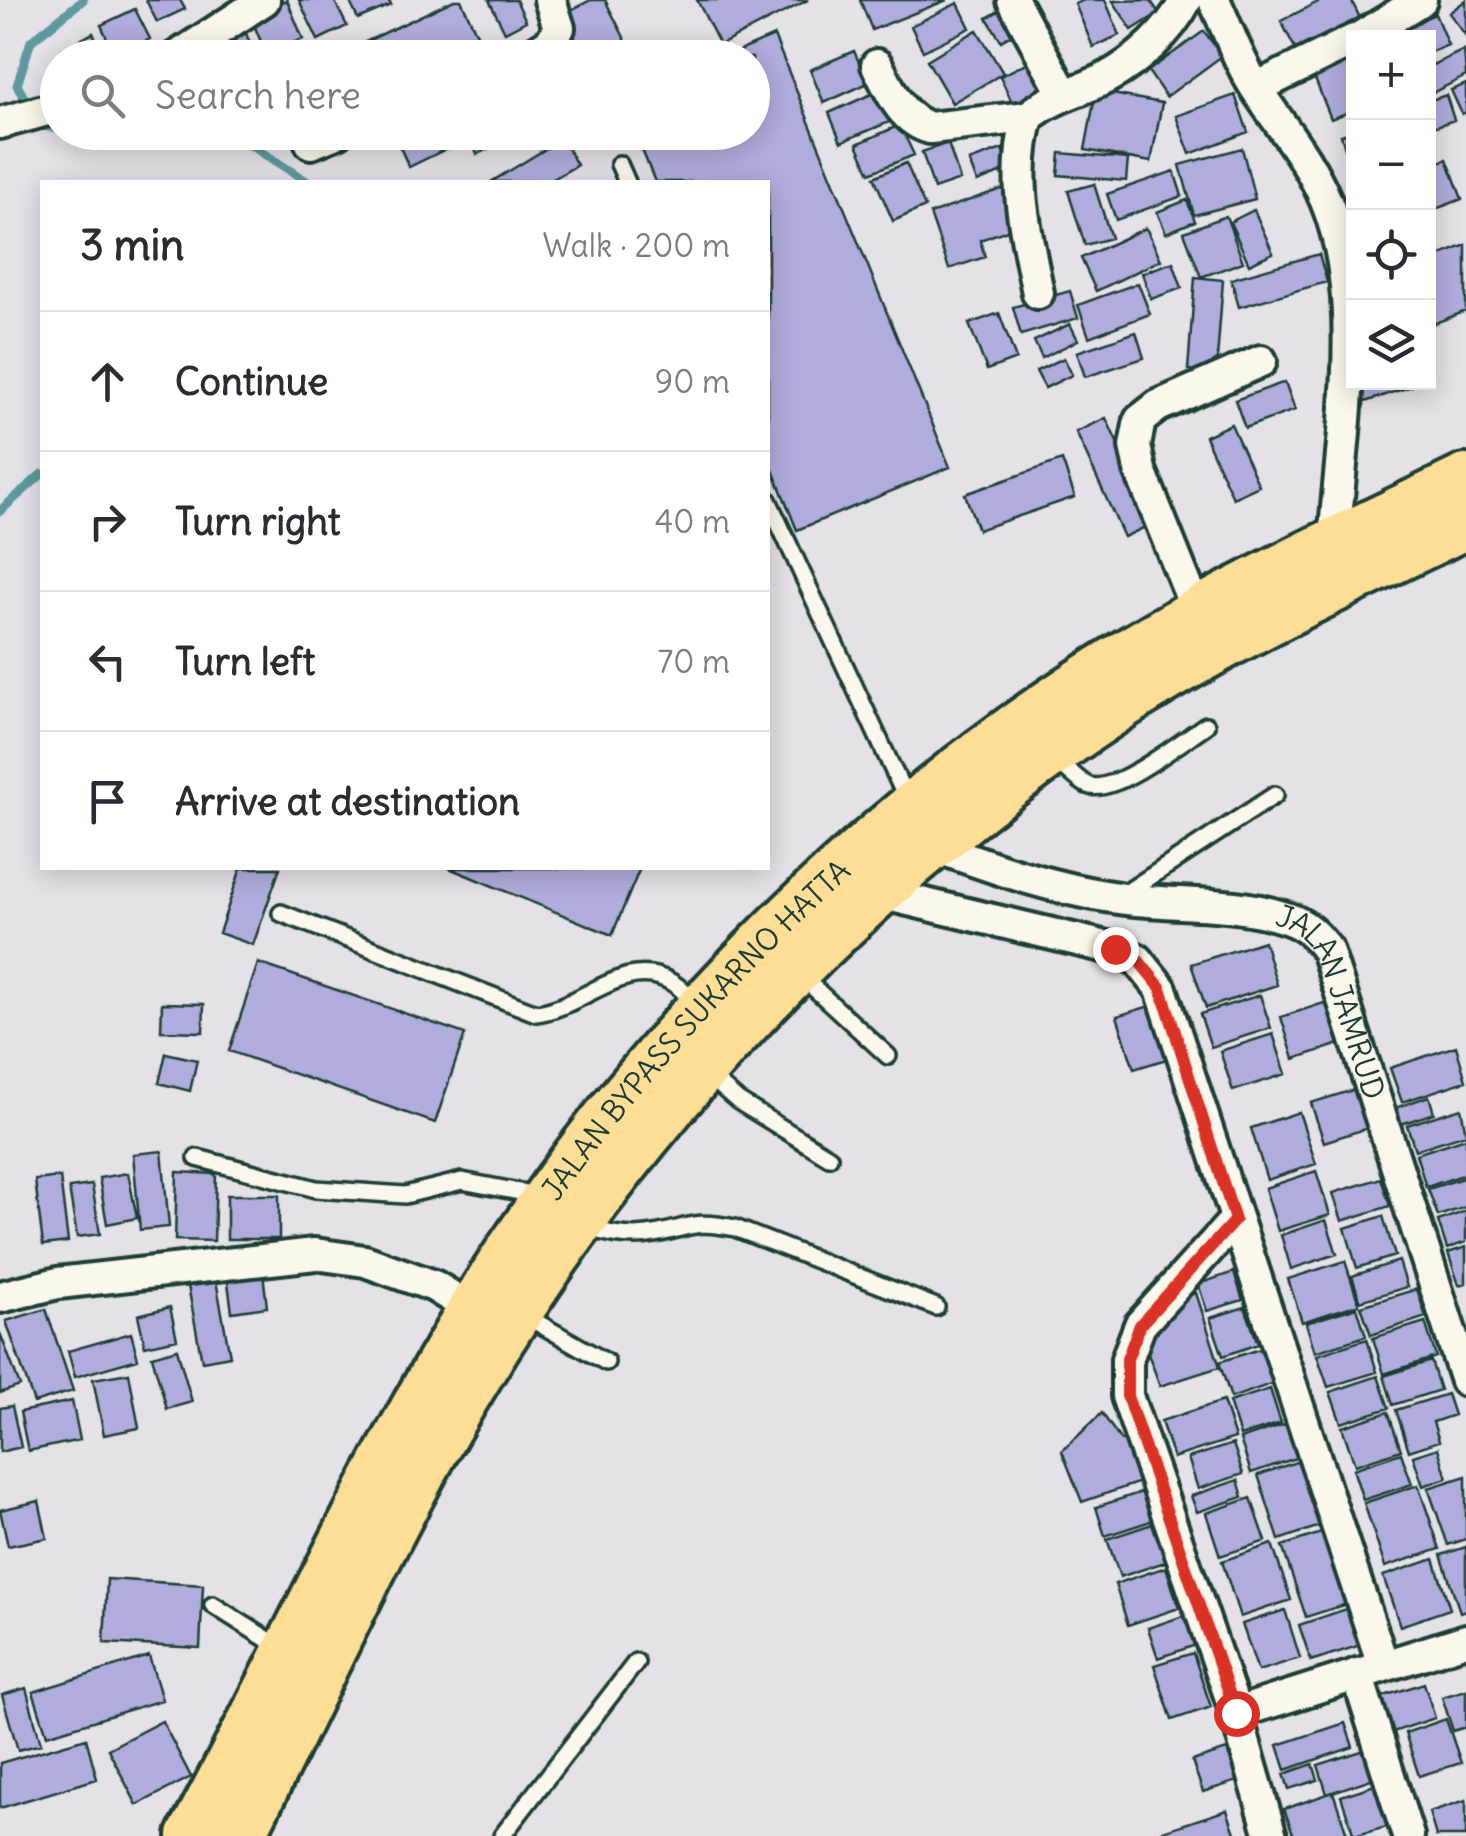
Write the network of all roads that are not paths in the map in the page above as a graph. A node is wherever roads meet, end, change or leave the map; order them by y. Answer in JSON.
{"nodes":[{"id":1,"x":264,"y":0,"type":"edge"},
{"id":2,"x":550,"y":0,"type":"edge"},
{"id":3,"x":1013,"y":0,"type":"edge"},
{"id":4,"x":1186,"y":0,"type":"edge"},
{"id":5,"x":1214,"y":0,"type":"edge"},
{"id":6,"x":1421,"y":0,"type":"edge"},
{"id":7,"x":1371,"y":30,"type":"edge"},
{"id":8,"x":203,"y":40,"type":"edge"},
{"id":9,"x":551,"y":40,"type":"edge"},
{"id":10,"x":1346,"y":44,"type":"edge"},
{"id":11,"x":877,"y":65,"type":"dead end"},
{"id":12,"x":1256,"y":88,"type":"junction"},
{"id":13,"x":1064,"y":93,"type":"junction"},
{"id":14,"x":40,"y":112,"type":"edge"},
{"id":15,"x":1028,"y":117,"type":"junction"},
{"id":16,"x":4,"y":121,"type":"edge"},
{"id":17,"x":619,"y":164,"type":"dead end"},
{"id":18,"x":626,"y":180,"type":"edge"},
{"id":19,"x":1038,"y":293,"type":"dead end"},
{"id":20,"x":1260,"y":361,"type":"dead end"},
{"id":21,"x":1466,"y":480,"type":"edge"},
{"id":22,"x":770,"y":504,"type":"edge"},
{"id":23,"x":1466,"y":523,"type":"edge"},
{"id":24,"x":1334,"y":544,"type":"junction"},
{"id":25,"x":1198,"y":614,"type":"junction"},
{"id":26,"x":1206,"y":725,"type":"dead end"},
{"id":27,"x":1049,"y":754,"type":"junction"},
{"id":28,"x":1275,"y":795,"type":"dead end"},
{"id":29,"x":922,"y":828,"type":"junction"},
{"id":30,"x":879,"y":892,"type":"junction"},
{"id":31,"x":1118,"y":898,"type":"junction"},
{"id":32,"x":282,"y":914,"type":"dead end"},
{"id":33,"x":794,"y":970,"type":"junction"},
{"id":34,"x":704,"y":1010,"type":"junction"},
{"id":35,"x":888,"y":1056,"type":"dead end"},
{"id":36,"x":701,"y":1069,"type":"junction"},
{"id":37,"x":829,"y":1157,"type":"dead end"},
{"id":38,"x":197,"y":1158,"type":"dead end"},
{"id":39,"x":562,"y":1212,"type":"junction"},
{"id":40,"x":1235,"y":1220,"type":"junction"},
{"id":41,"x":0,"y":1297,"type":"edge"},
{"id":42,"x":936,"y":1307,"type":"dead end"},
{"id":43,"x":495,"y":1310,"type":"junction"},
{"id":44,"x":606,"y":1362,"type":"dead end"},
{"id":45,"x":1466,"y":1381,"type":"edge"},
{"id":46,"x":213,"y":1605,"type":"dead end"},
{"id":47,"x":1466,"y":1640,"type":"edge"},
{"id":48,"x":290,"y":1653,"type":"junction"},
{"id":49,"x":636,"y":1662,"type":"dead end"},
{"id":50,"x":1370,"y":1670,"type":"junction"},
{"id":51,"x":1236,"y":1713,"type":"junction"},
{"id":52,"x":240,"y":1806,"type":"edge"},
{"id":53,"x":193,"y":1836,"type":"edge"},
{"id":54,"x":502,"y":1836,"type":"edge"},
{"id":55,"x":1271,"y":1836,"type":"edge"},
{"id":56,"x":1407,"y":1836,"type":"edge"}],
"edges":[{"from":1,"to":8,"type":"street"},
{"from":2,"to":9,"type":"street"},
{"from":3,"to":13,"type":"street"},
{"from":4,"to":13,"type":"street"},
{"from":5,"to":12,"type":"street"},
{"from":6,"to":7,"type":"street"},
{"from":10,"to":12,"type":"street"},
{"from":11,"to":15,"type":"street"},
{"from":12,"to":24,"type":"street"},
{"from":13,"to":15,"type":"street"},
{"from":14,"to":16,"type":"street"},
{"from":15,"to":19,"type":"street"},
{"from":17,"to":18,"type":"lane"},
{"from":20,"to":25,"type":"street"},
{"from":21,"to":24,"type":"highway","name":"JALAN BYPASS SUKARNO HATTA"},
{"from":22,"to":29,"type":"lane"},
{"from":23,"to":27,"type":"highway","name":"JALAN BYPASS SUKARNO HATTA"},
{"from":24,"to":25,"type":"highway","name":"JALAN BYPASS SUKARNO HATTA"},
{"from":25,"to":29,"type":"highway","name":"JALAN BYPASS SUKARNO HATTA"},
{"from":26,"to":27,"type":"lane"},
{"from":27,"to":29,"type":"highway","name":"JALAN BYPASS SUKARNO HATTA"},
{"from":28,"to":31,"type":"lane"},
{"from":29,"to":30,"type":"highway","name":"JALAN BYPASS SUKARNO HATTA"},
{"from":29,"to":31,"type":"street","name":"JALAN JAMRUD"},
{"from":29,"to":34,"type":"highway","name":"JALAN BYPASS SUKARNO HATTA"},
{"from":30,"to":33,"type":"highway","name":"JALAN BYPASS SUKARNO HATTA"},
{"from":30,"to":40,"type":"street"},
{"from":31,"to":45,"type":"street","name":"JALAN JAMRUD"},
{"from":32,"to":34,"type":"lane"},
{"from":33,"to":35,"type":"lane"},
{"from":33,"to":36,"type":"highway","name":"JALAN BYPASS SUKARNO HATTA"},
{"from":34,"to":39,"type":"highway","name":"JALAN BYPASS SUKARNO HATTA"},
{"from":36,"to":37,"type":"lane"},
{"from":36,"to":39,"type":"highway","name":"JALAN BYPASS SUKARNO HATTA"},
{"from":38,"to":39,"type":"lane"},
{"from":39,"to":42,"type":"lane"},
{"from":39,"to":43,"type":"highway","name":"JALAN BYPASS SUKARNO HATTA"},
{"from":40,"to":50,"type":"street"},
{"from":40,"to":51,"type":"street"},
{"from":41,"to":43,"type":"street"},
{"from":43,"to":44,"type":"lane"},
{"from":43,"to":48,"type":"highway","name":"JALAN BYPASS SUKARNO HATTA"},
{"from":43,"to":52,"type":"highway","name":"JALAN BYPASS SUKARNO HATTA"},
{"from":46,"to":48,"type":"lane"},
{"from":47,"to":50,"type":"street"},
{"from":48,"to":52,"type":"highway","name":"JALAN BYPASS SUKARNO HATTA"},
{"from":49,"to":54,"type":"lane"},
{"from":50,"to":51,"type":"street"},
{"from":50,"to":56,"type":"street"},
{"from":51,"to":55,"type":"street"},
{"from":52,"to":53,"type":"highway","name":"JALAN BYPASS SUKARNO HATTA"}]}
